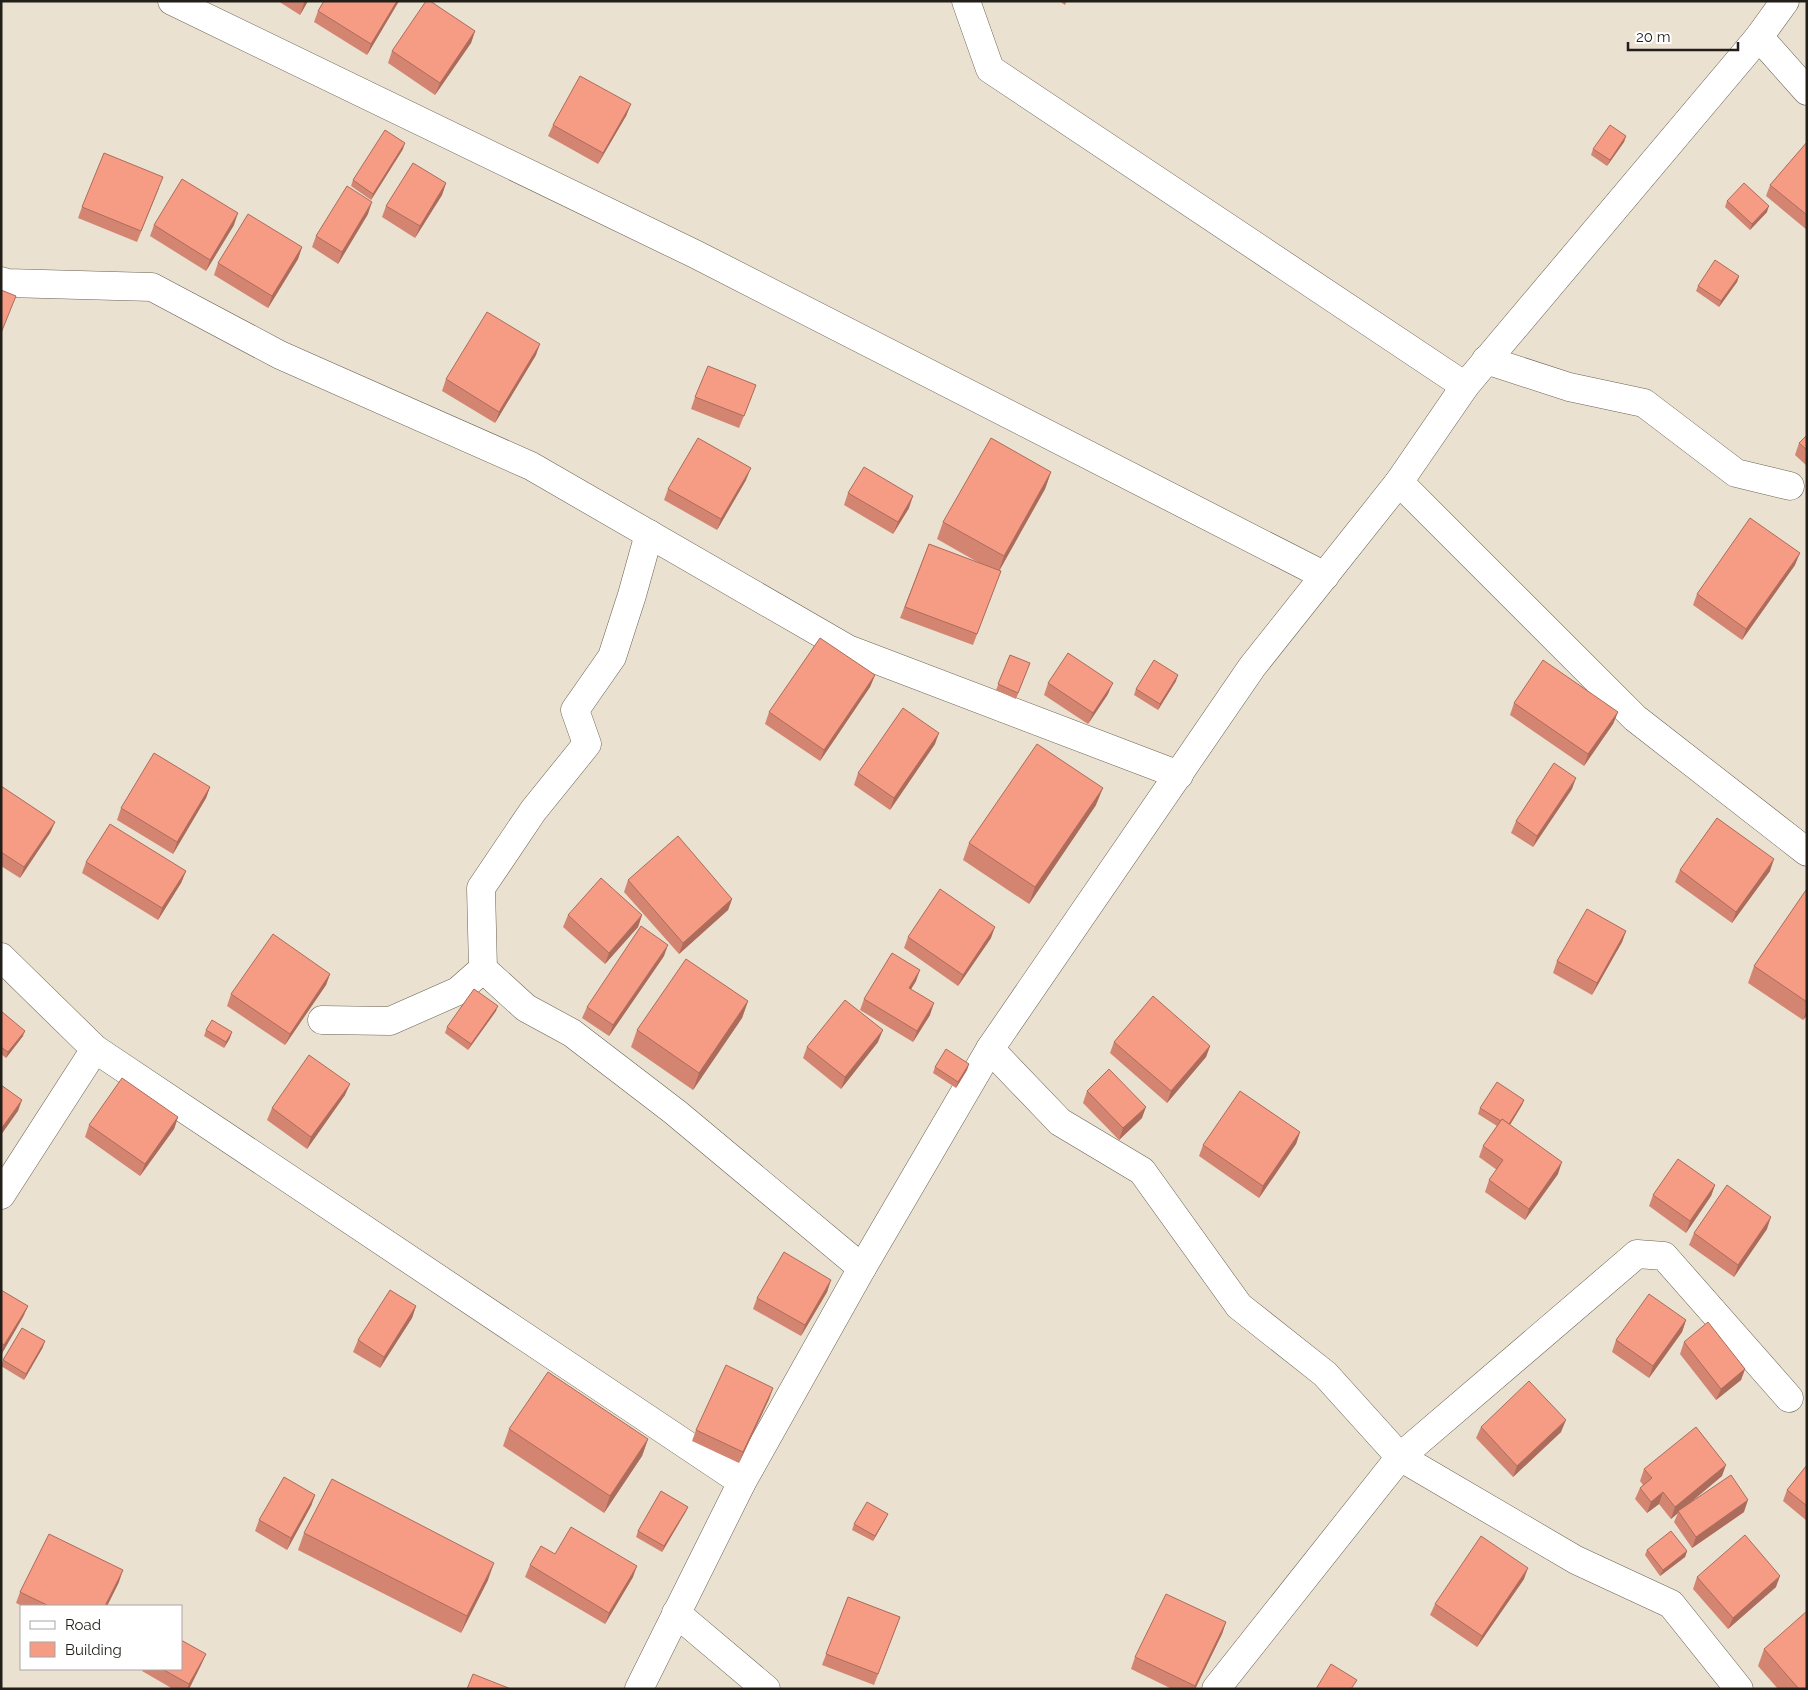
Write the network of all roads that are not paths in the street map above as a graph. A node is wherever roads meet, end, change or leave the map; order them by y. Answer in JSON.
{"nodes":[{"id":1,"x":172,"y":1,"type":"edge"},
{"id":2,"x":966,"y":1,"type":"edge"},
{"id":3,"x":1785,"y":1,"type":"edge"},
{"id":4,"x":1759,"y":38,"type":"junction"},
{"id":5,"x":1807,"y":91,"type":"edge"},
{"id":6,"x":1,"y":281,"type":"edge"},
{"id":7,"x":1486,"y":360,"type":"junction"},
{"id":8,"x":1465,"y":386,"type":"junction"},
{"id":9,"x":1399,"y":482,"type":"junction"},
{"id":10,"x":1790,"y":486,"type":"dead end"},
{"id":11,"x":649,"y":534,"type":"junction"},
{"id":12,"x":1325,"y":576,"type":"junction"},
{"id":13,"x":1178,"y":775,"type":"junction"},
{"id":14,"x":1807,"y":852,"type":"edge"},
{"id":15,"x":1,"y":957,"type":"edge"},
{"id":16,"x":483,"y":969,"type":"junction"},
{"id":17,"x":322,"y":1020,"type":"dead end"},
{"id":18,"x":95,"y":1049,"type":"junction"},
{"id":19,"x":990,"y":1049,"type":"junction"},
{"id":20,"x":1,"y":1196,"type":"edge"},
{"id":21,"x":862,"y":1268,"type":"junction"},
{"id":22,"x":1789,"y":1398,"type":"dead end"},
{"id":23,"x":1400,"y":1457,"type":"junction"},
{"id":24,"x":742,"y":1482,"type":"junction"},
{"id":25,"x":676,"y":1613,"type":"junction"},
{"id":26,"x":639,"y":1689,"type":"edge"},
{"id":27,"x":766,"y":1689,"type":"edge"},
{"id":28,"x":1216,"y":1689,"type":"edge"},
{"id":29,"x":1739,"y":1689,"type":"edge"}],
"edges":[{"from":1,"to":12,"type":"street"},
{"from":2,"to":8,"type":"street"},
{"from":3,"to":4,"type":"street"},
{"from":4,"to":5,"type":"street"},
{"from":4,"to":7,"type":"street"},
{"from":6,"to":11,"type":"street"},
{"from":7,"to":8,"type":"street"},
{"from":7,"to":10,"type":"street"},
{"from":8,"to":9,"type":"street"},
{"from":9,"to":12,"type":"street"},
{"from":9,"to":14,"type":"street"},
{"from":11,"to":13,"type":"street"},
{"from":11,"to":16,"type":"street"},
{"from":12,"to":13,"type":"street"},
{"from":13,"to":19,"type":"street"},
{"from":15,"to":18,"type":"street"},
{"from":16,"to":17,"type":"street"},
{"from":16,"to":21,"type":"street"},
{"from":18,"to":20,"type":"street"},
{"from":18,"to":24,"type":"street"},
{"from":19,"to":21,"type":"street"},
{"from":19,"to":23,"type":"street"},
{"from":21,"to":24,"type":"street"},
{"from":22,"to":23,"type":"street"},
{"from":23,"to":28,"type":"street"},
{"from":23,"to":29,"type":"street"},
{"from":24,"to":25,"type":"street"},
{"from":25,"to":26,"type":"street"},
{"from":25,"to":27,"type":"street"}]}
